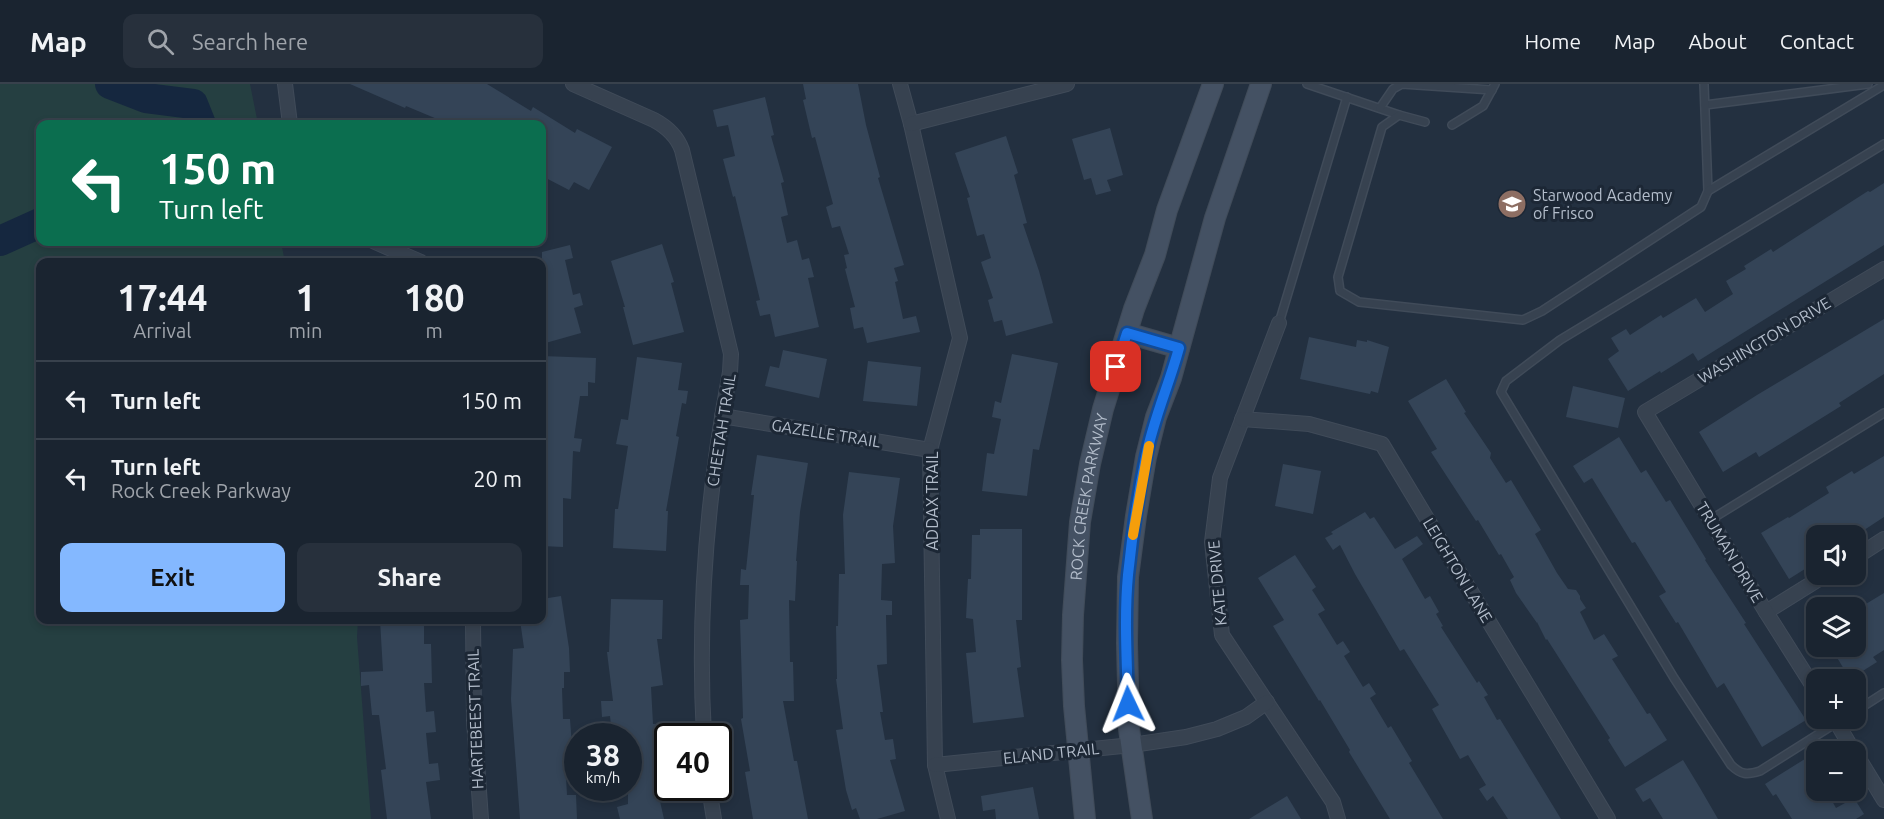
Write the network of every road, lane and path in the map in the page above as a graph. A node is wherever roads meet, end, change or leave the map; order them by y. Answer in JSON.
{"nodes":[{"id":1,"x":285,"y":84,"type":"edge"},
{"id":2,"x":573,"y":84,"type":"edge"},
{"id":3,"x":900,"y":84,"type":"edge"},
{"id":4,"x":1067,"y":84,"type":"edge"},
{"id":5,"x":1213,"y":84,"type":"edge"},
{"id":6,"x":1261,"y":84,"type":"edge"},
{"id":7,"x":1306,"y":84,"type":"edge"},
{"id":8,"x":1704,"y":84,"type":"edge"},
{"id":9,"x":1868,"y":84,"type":"edge"},
{"id":10,"x":1884,"y":85,"type":"edge"},
{"id":11,"x":1494,"y":87,"type":"edge"},
{"id":12,"x":1347,"y":97,"type":"junction"},
{"id":13,"x":1705,"y":105,"type":"junction"},
{"id":14,"x":1380,"y":108,"type":"junction"},
{"id":15,"x":1399,"y":115,"type":"junction"},
{"id":16,"x":290,"y":120,"type":"edge"},
{"id":17,"x":1425,"y":122,"type":"dead end"},
{"id":18,"x":911,"y":124,"type":"junction"},
{"id":19,"x":1452,"y":125,"type":"dead end"},
{"id":20,"x":1884,"y":144,"type":"edge"},
{"id":21,"x":1708,"y":191,"type":"junction"},
{"id":22,"x":384,"y":246,"type":"edge"},
{"id":23,"x":412,"y":258,"type":"edge"},
{"id":24,"x":1884,"y":269,"type":"edge"},
{"id":25,"x":1279,"y":323,"type":"joint"},
{"id":26,"x":1127,"y":333,"type":"junction"},
{"id":27,"x":1179,"y":348,"type":"junction"},
{"id":28,"x":1645,"y":412,"type":"joint"},
{"id":29,"x":1884,"y":413,"type":"edge"},
{"id":30,"x":722,"y":416,"type":"junction"},
{"id":31,"x":1242,"y":419,"type":"junction"},
{"id":32,"x":930,"y":450,"type":"junction"},
{"id":33,"x":1710,"y":520,"type":"junction"},
{"id":34,"x":1884,"y":539,"type":"edge"},
{"id":35,"x":1866,"y":551,"type":"edge"},
{"id":36,"x":1809,"y":585,"type":"edge"},
{"id":37,"x":1766,"y":612,"type":"junction"},
{"id":38,"x":472,"y":624,"type":"edge"},
{"id":39,"x":1806,"y":676,"type":"edge"},
{"id":40,"x":1884,"y":693,"type":"edge"},
{"id":41,"x":1267,"y":702,"type":"junction"},
{"id":42,"x":1866,"y":705,"type":"edge"},
{"id":43,"x":704,"y":723,"type":"edge"},
{"id":44,"x":1824,"y":729,"type":"edge"},
{"id":45,"x":1132,"y":745,"type":"junction"},
{"id":46,"x":1078,"y":750,"type":"junction"},
{"id":47,"x":935,"y":765,"type":"junction"},
{"id":48,"x":1866,"y":771,"type":"edge"},
{"id":49,"x":1884,"y":800,"type":"edge"},
{"id":50,"x":711,"y":801,"type":"edge"},
{"id":51,"x":481,"y":819,"type":"edge"},
{"id":52,"x":714,"y":819,"type":"edge"},
{"id":53,"x":948,"y":819,"type":"edge"},
{"id":54,"x":1085,"y":819,"type":"edge"},
{"id":55,"x":1142,"y":819,"type":"edge"},
{"id":56,"x":1338,"y":819,"type":"edge"},
{"id":57,"x":1608,"y":819,"type":"edge"}],
"edges":[{"from":1,"to":16,"type":"street"},
{"from":2,"to":30,"type":"street","name":"CHEETAH TRAIL"},
{"from":3,"to":18,"type":"street","name":"ADDAX TRAIL"},
{"from":4,"to":18,"type":"street"},
{"from":5,"to":26,"type":"street","name":"ROCK CREEK PARKWAY"},
{"from":6,"to":27,"type":"street"},
{"from":7,"to":12,"type":"lane"},
{"from":8,"to":13,"type":"lane"},
{"from":9,"to":13,"type":"lane"},
{"from":10,"to":21,"type":"lane"},
{"from":11,"to":14,"type":"lane"},
{"from":11,"to":19,"type":"lane"},
{"from":12,"to":14,"type":"lane"},
{"from":12,"to":25,"type":"lane"},
{"from":13,"to":21,"type":"lane"},
{"from":14,"to":15,"type":"lane"},
{"from":15,"to":17,"type":"lane"},
{"from":15,"to":21,"type":"lane"},
{"from":18,"to":32,"type":"street","name":"ADDAX TRAIL"},
{"from":20,"to":44,"type":"lane"},
{"from":22,"to":23,"type":"street"},
{"from":24,"to":28,"type":"street","name":"WASHINGTON DRIVE"},
{"from":25,"to":31,"type":"street","name":"KATE DRIVE"},
{"from":26,"to":27,"type":"street"},
{"from":26,"to":46,"type":"street","name":"ROCK CREEK PARKWAY"},
{"from":27,"to":45,"type":"street"},
{"from":28,"to":33,"type":"street","name":"TRUMAN DRIVE"},
{"from":29,"to":33,"type":"lane"},
{"from":30,"to":32,"type":"street","name":"GAZELLE TRAIL"},
{"from":30,"to":43,"type":"street","name":"CHEETAH TRAIL"},
{"from":31,"to":41,"type":"street","name":"KATE DRIVE"},
{"from":31,"to":57,"type":"street","name":"LEIGHTON LANE"},
{"from":32,"to":47,"type":"street","name":"ADDAX TRAIL"},
{"from":33,"to":37,"type":"street","name":"TRUMAN DRIVE"},
{"from":34,"to":35,"type":"street"},
{"from":36,"to":37,"type":"street"},
{"from":37,"to":39,"type":"street","name":"TRUMAN DRIVE"},
{"from":38,"to":51,"type":"street","name":"HARTEBEEST TRAIL"},
{"from":40,"to":42,"type":"lane"},
{"from":41,"to":45,"type":"street","name":"ELAND TRAIL"},
{"from":41,"to":56,"type":"street","name":"KATE DRIVE"},
{"from":45,"to":46,"type":"street","name":"ELAND TRAIL"},
{"from":45,"to":55,"type":"street"},
{"from":46,"to":47,"type":"street","name":"ELAND TRAIL"},
{"from":46,"to":54,"type":"street","name":"ROCK CREEK PARKWAY"},
{"from":47,"to":53,"type":"street","name":"ADDAX TRAIL"},
{"from":48,"to":49,"type":"street"},
{"from":50,"to":52,"type":"street"}]}
